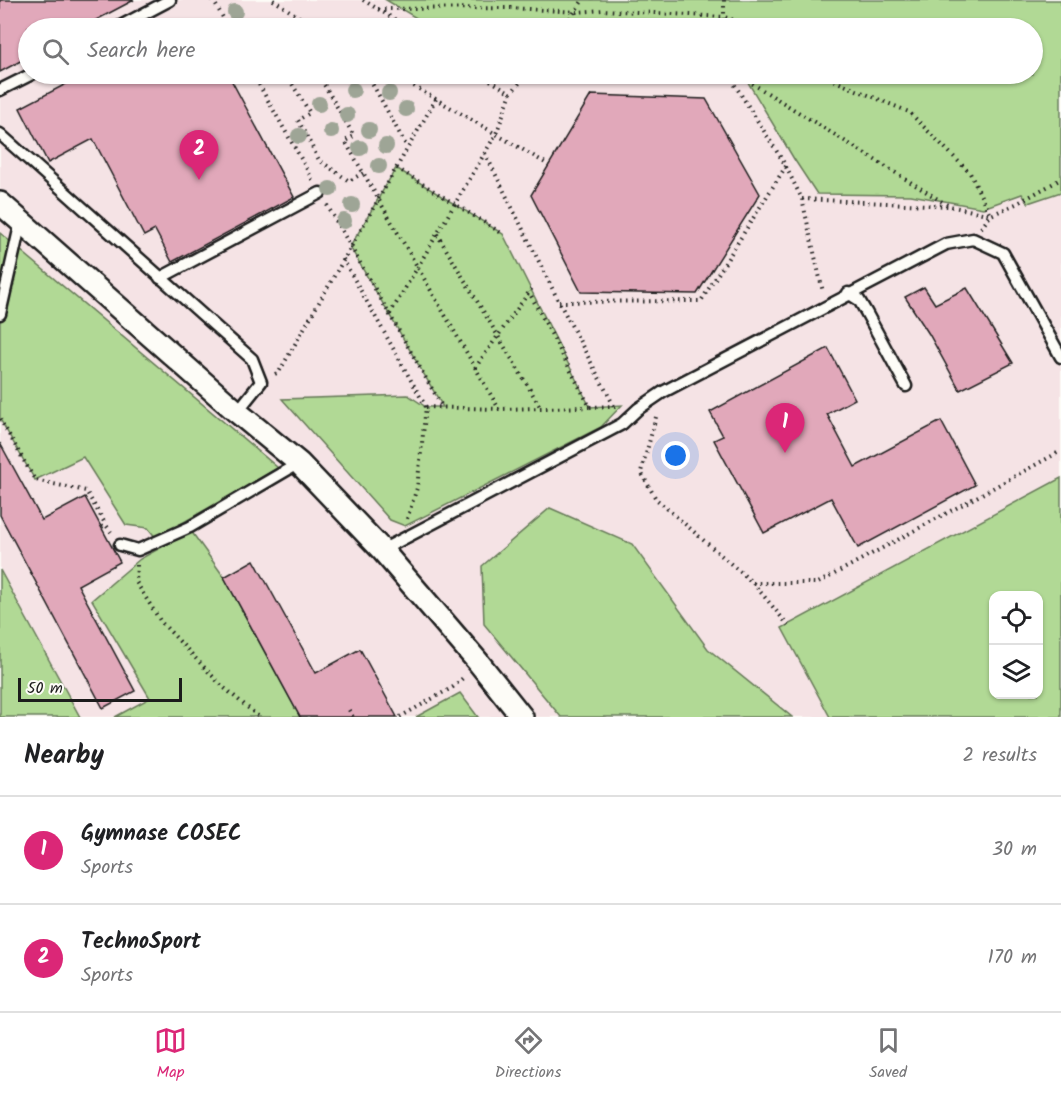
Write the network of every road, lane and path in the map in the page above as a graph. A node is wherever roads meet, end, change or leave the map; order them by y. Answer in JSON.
{"nodes":[{"id":1,"x":170,"y":0,"type":"edge"},
{"id":2,"x":213,"y":0,"type":"edge"},
{"id":3,"x":273,"y":0,"type":"edge"},
{"id":4,"x":363,"y":0,"type":"edge"},
{"id":5,"x":583,"y":0,"type":"edge"},
{"id":6,"x":724,"y":0,"type":"edge"},
{"id":7,"x":378,"y":9,"type":"junction"},
{"id":8,"x":577,"y":12,"type":"junction"},
{"id":9,"x":724,"y":17,"type":"junction"},
{"id":10,"x":136,"y":18,"type":"edge"},
{"id":11,"x":223,"y":18,"type":"edge"},
{"id":12,"x":301,"y":18,"type":"edge"},
{"id":13,"x":393,"y":18,"type":"edge"},
{"id":14,"x":572,"y":18,"type":"edge"},
{"id":15,"x":727,"y":18,"type":"edge"},
{"id":16,"x":18,"y":81,"type":"edge"},
{"id":17,"x":259,"y":84,"type":"edge"},
{"id":18,"x":292,"y":84,"type":"edge"},
{"id":19,"x":324,"y":84,"type":"edge"},
{"id":20,"x":373,"y":84,"type":"edge"},
{"id":21,"x":410,"y":84,"type":"edge"},
{"id":22,"x":496,"y":84,"type":"edge"},
{"id":23,"x":519,"y":84,"type":"edge"},
{"id":24,"x":734,"y":84,"type":"edge"},
{"id":25,"x":753,"y":84,"type":"edge"},
{"id":26,"x":842,"y":84,"type":"edge"},
{"id":27,"x":0,"y":90,"type":"edge"},
{"id":28,"x":511,"y":93,"type":"junction"},
{"id":29,"x":436,"y":99,"type":"junction"},
{"id":30,"x":0,"y":134,"type":"edge"},
{"id":31,"x":496,"y":134,"type":"junction"},
{"id":32,"x":408,"y":148,"type":"junction"},
{"id":33,"x":485,"y":153,"type":"junction"},
{"id":34,"x":549,"y":165,"type":"dead end"},
{"id":35,"x":786,"y":166,"type":"junction"},
{"id":36,"x":396,"y":168,"type":"junction"},
{"id":37,"x":363,"y":173,"type":"junction"},
{"id":38,"x":1061,"y":179,"type":"edge"},
{"id":39,"x":321,"y":193,"type":"junction"},
{"id":40,"x":801,"y":199,"type":"junction"},
{"id":41,"x":378,"y":200,"type":"junction"},
{"id":42,"x":0,"y":203,"type":"edge"},
{"id":43,"x":456,"y":203,"type":"junction"},
{"id":44,"x":949,"y":206,"type":"junction"},
{"id":45,"x":991,"y":215,"type":"junction"},
{"id":46,"x":21,"y":221,"type":"junction"},
{"id":47,"x":438,"y":234,"type":"junction"},
{"id":48,"x":503,"y":234,"type":"dead end"},
{"id":49,"x":350,"y":246,"type":"junction"},
{"id":50,"x":343,"y":259,"type":"junction"},
{"id":51,"x":418,"y":268,"type":"junction"},
{"id":52,"x":160,"y":278,"type":"junction"},
{"id":53,"x":848,"y":294,"type":"junction"},
{"id":54,"x":559,"y":302,"type":"junction"},
{"id":55,"x":826,"y":305,"type":"junction"},
{"id":56,"x":0,"y":314,"type":"edge"},
{"id":57,"x":389,"y":315,"type":"junction"},
{"id":58,"x":498,"y":335,"type":"junction"},
{"id":59,"x":1061,"y":357,"type":"edge"},
{"id":60,"x":476,"y":368,"type":"junction"},
{"id":61,"x":261,"y":382,"type":"junction"},
{"id":62,"x":906,"y":386,"type":"dead end"},
{"id":63,"x":663,"y":392,"type":"junction"},
{"id":64,"x":614,"y":406,"type":"dead end"},
{"id":65,"x":426,"y":407,"type":"junction"},
{"id":66,"x":443,"y":408,"type":"junction"},
{"id":67,"x":541,"y":408,"type":"junction"},
{"id":68,"x":499,"y":409,"type":"junction"},
{"id":69,"x":237,"y":412,"type":"junction"},
{"id":70,"x":0,"y":419,"type":"edge"},
{"id":71,"x":1061,"y":451,"type":"edge"},
{"id":72,"x":299,"y":463,"type":"junction"},
{"id":73,"x":106,"y":525,"type":"dead end"},
{"id":74,"x":404,"y":538,"type":"junction"},
{"id":75,"x":120,"y":545,"type":"dead end"},
{"id":76,"x":138,"y":550,"type":"junction"},
{"id":77,"x":382,"y":550,"type":"junction"},
{"id":78,"x":753,"y":583,"type":"junction"},
{"id":79,"x":788,"y":625,"type":"dead end"},
{"id":80,"x":479,"y":663,"type":"junction"},
{"id":81,"x":349,"y":711,"type":"dead end"},
{"id":82,"x":259,"y":717,"type":"edge"},
{"id":83,"x":353,"y":717,"type":"edge"},
{"id":84,"x":400,"y":717,"type":"edge"},
{"id":85,"x":522,"y":717,"type":"edge"}],
"edges":[{"from":1,"to":10,"type":"lane"},
{"from":2,"to":11,"type":"path"},
{"from":3,"to":12,"type":"path"},
{"from":4,"to":7,"type":"path"},
{"from":5,"to":8,"type":"path"},
{"from":6,"to":9,"type":"path"},
{"from":7,"to":8,"type":"path"},
{"from":7,"to":13,"type":"path"},
{"from":8,"to":9,"type":"path"},
{"from":8,"to":14,"type":"path"},
{"from":9,"to":15,"type":"path"},
{"from":16,"to":27,"type":"lane"},
{"from":17,"to":39,"type":"path"},
{"from":18,"to":37,"type":"path"},
{"from":19,"to":37,"type":"path"},
{"from":20,"to":32,"type":"path"},
{"from":21,"to":29,"type":"path"},
{"from":22,"to":28,"type":"path"},
{"from":23,"to":28,"type":"path"},
{"from":24,"to":35,"type":"path"},
{"from":25,"to":44,"type":"path"},
{"from":26,"to":45,"type":"path"},
{"from":28,"to":31,"type":"path"},
{"from":29,"to":31,"type":"path"},
{"from":29,"to":32,"type":"path"},
{"from":30,"to":52,"type":"lane"},
{"from":31,"to":33,"type":"path"},
{"from":31,"to":34,"type":"path"},
{"from":32,"to":36,"type":"path"},
{"from":33,"to":43,"type":"path"},
{"from":33,"to":54,"type":"path"},
{"from":35,"to":40,"type":"path"},
{"from":35,"to":54,"type":"path"},
{"from":36,"to":41,"type":"path"},
{"from":36,"to":43,"type":"path"},
{"from":37,"to":41,"type":"path"},
{"from":38,"to":45,"type":"path"},
{"from":39,"to":49,"type":"path"},
{"from":39,"to":52,"type":"lane"},
{"from":40,"to":44,"type":"path"},
{"from":40,"to":55,"type":"path"},
{"from":41,"to":49,"type":"path"},
{"from":41,"to":51,"type":"path"},
{"from":42,"to":46,"type":"street"},
{"from":43,"to":47,"type":"path"},
{"from":43,"to":48,"type":"path"},
{"from":44,"to":45,"type":"path"},
{"from":46,"to":56,"type":"lane"},
{"from":46,"to":69,"type":"street"},
{"from":47,"to":51,"type":"path"},
{"from":47,"to":58,"type":"path"},
{"from":49,"to":50,"type":"path"},
{"from":49,"to":57,"type":"path"},
{"from":50,"to":61,"type":"path"},
{"from":50,"to":65,"type":"path"},
{"from":51,"to":57,"type":"path"},
{"from":51,"to":60,"type":"path"},
{"from":52,"to":61,"type":"lane"},
{"from":53,"to":55,"type":"lane"},
{"from":53,"to":59,"type":"lane"},
{"from":53,"to":62,"type":"lane"},
{"from":54,"to":64,"type":"path"},
{"from":55,"to":63,"type":"lane"},
{"from":57,"to":66,"type":"path"},
{"from":58,"to":60,"type":"path"},
{"from":58,"to":67,"type":"path"},
{"from":58,"to":67,"type":"path"},
{"from":60,"to":68,"type":"path"},
{"from":61,"to":69,"type":"lane"},
{"from":63,"to":74,"type":"lane"},
{"from":63,"to":78,"type":"path"},
{"from":65,"to":66,"type":"path"},
{"from":65,"to":74,"type":"path"},
{"from":66,"to":68,"type":"path"},
{"from":67,"to":68,"type":"path"},
{"from":69,"to":72,"type":"street"},
{"from":70,"to":73,"type":"path"},
{"from":71,"to":78,"type":"path"},
{"from":72,"to":76,"type":"lane"},
{"from":72,"to":77,"type":"street"},
{"from":74,"to":77,"type":"lane"},
{"from":75,"to":76,"type":"lane"},
{"from":76,"to":82,"type":"path"},
{"from":77,"to":80,"type":"street"},
{"from":78,"to":79,"type":"path"},
{"from":80,"to":84,"type":"path"},
{"from":80,"to":85,"type":"street"},
{"from":81,"to":83,"type":"path"}]}
